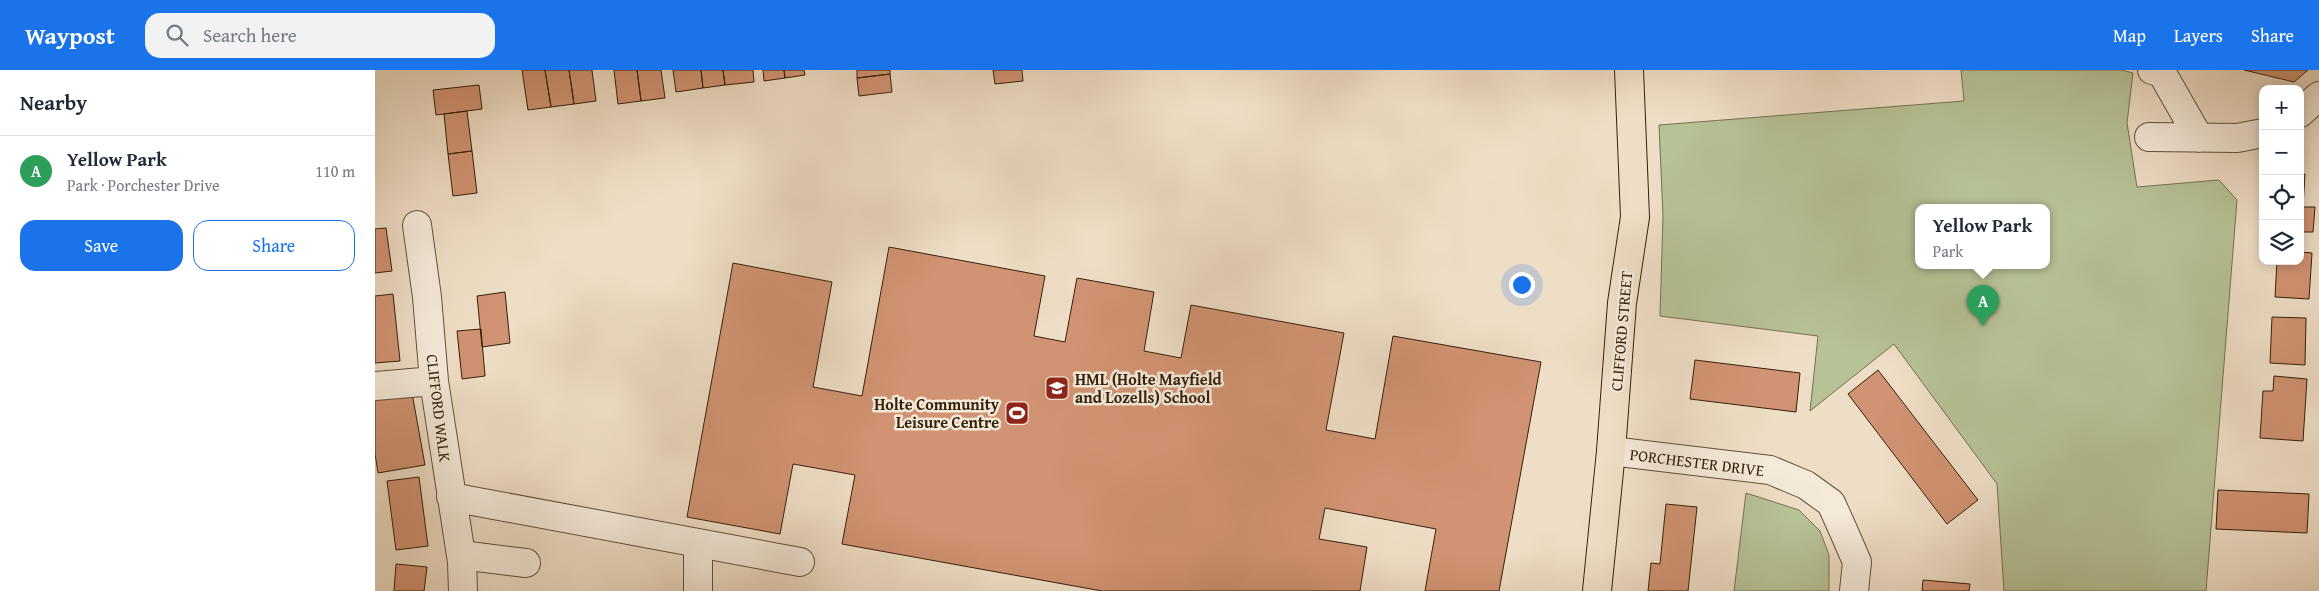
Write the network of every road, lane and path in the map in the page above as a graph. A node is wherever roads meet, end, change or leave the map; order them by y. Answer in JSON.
{"nodes":[{"id":1,"x":1629,"y":70,"type":"edge"},
{"id":2,"x":2152,"y":70,"type":"edge"},
{"id":3,"x":2319,"y":96,"type":"edge"},
{"id":4,"x":2304,"y":109,"type":"edge"},
{"id":5,"x":2259,"y":134,"type":"edge"},
{"id":6,"x":2149,"y":137,"type":"dead end"},
{"id":7,"x":2199,"y":138,"type":"junction"},
{"id":8,"x":417,"y":225,"type":"dead end"},
{"id":9,"x":434,"y":381,"type":"junction"},
{"id":10,"x":375,"y":386,"type":"edge"},
{"id":11,"x":1611,"y":451,"type":"junction"},
{"id":12,"x":451,"y":497,"type":"junction"},
{"id":13,"x":698,"y":544,"type":"junction"},
{"id":14,"x":461,"y":555,"type":"junction"},
{"id":15,"x":800,"y":562,"type":"dead end"},
{"id":16,"x":526,"y":563,"type":"dead end"},
{"id":17,"x":463,"y":591,"type":"edge"},
{"id":18,"x":698,"y":591,"type":"edge"},
{"id":19,"x":1597,"y":591,"type":"edge"},
{"id":20,"x":1854,"y":591,"type":"edge"}],
"edges":[{"from":1,"to":11,"type":"main road","name":"CLIFFORD STREET"},
{"from":2,"to":7,"type":"street"},
{"from":3,"to":4,"type":"street"},
{"from":5,"to":7,"type":"street"},
{"from":6,"to":7,"type":"street"},
{"from":8,"to":9,"type":"street","name":"CLIFFORD WALK"},
{"from":9,"to":10,"type":"street"},
{"from":9,"to":12,"type":"street","name":"CLIFFORD WALK"},
{"from":11,"to":19,"type":"main road","name":"CLIFFORD STREET"},
{"from":11,"to":20,"type":"street","name":"PORCHESTER DRIVE"},
{"from":12,"to":13,"type":"street"},
{"from":12,"to":14,"type":"street","name":"CLIFFORD WALK"},
{"from":13,"to":15,"type":"street"},
{"from":13,"to":18,"type":"street"},
{"from":14,"to":16,"type":"street"},
{"from":14,"to":17,"type":"street","name":"CLIFFORD WALK"}]}
